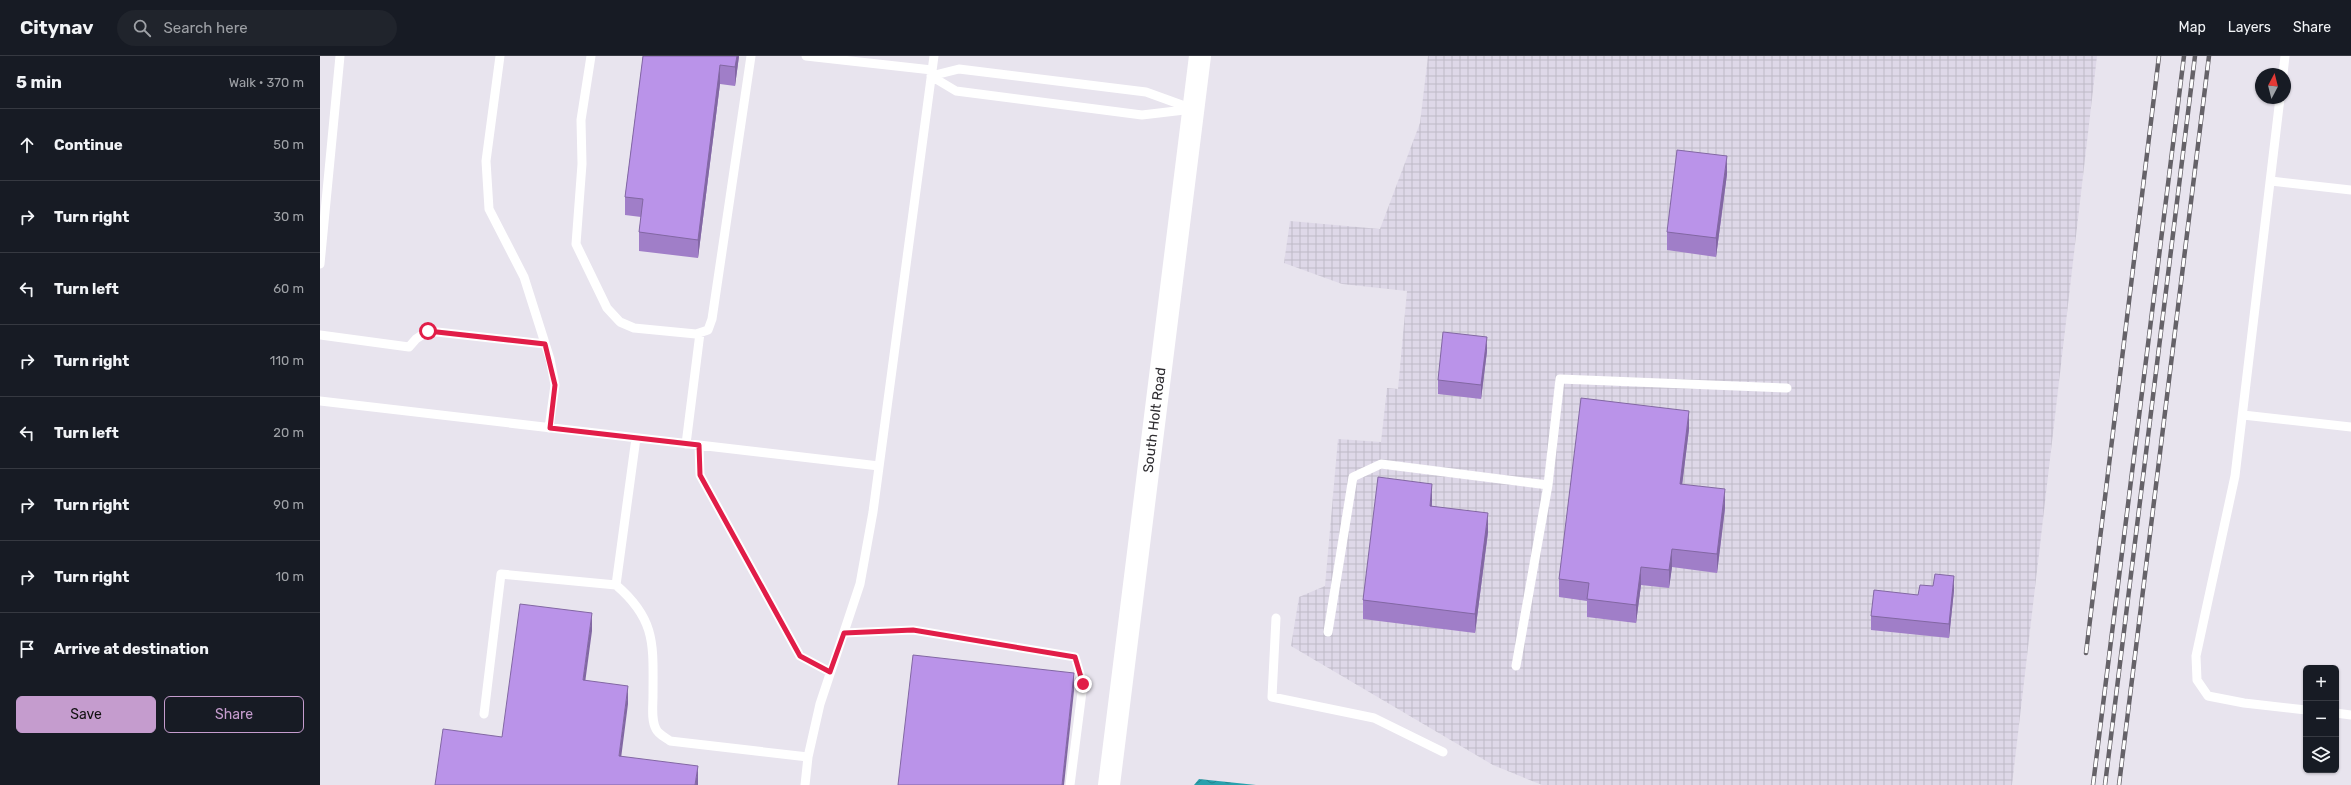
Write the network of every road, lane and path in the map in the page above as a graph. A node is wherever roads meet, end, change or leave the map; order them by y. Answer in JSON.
{"nodes":[{"id":1,"x":340,"y":56,"type":"edge"},
{"id":2,"x":500,"y":56,"type":"edge"},
{"id":3,"x":591,"y":56,"type":"edge"},
{"id":4,"x":751,"y":56,"type":"edge"},
{"id":5,"x":806,"y":56,"type":"edge"},
{"id":6,"x":934,"y":56,"type":"edge"},
{"id":7,"x":1200,"y":56,"type":"edge"},
{"id":8,"x":2285,"y":56,"type":"edge"},
{"id":9,"x":2284,"y":68,"type":"edge"},
{"id":10,"x":932,"y":73,"type":"junction"},
{"id":11,"x":2279,"y":104,"type":"edge"},
{"id":12,"x":1193,"y":109,"type":"junction"},
{"id":13,"x":2271,"y":181,"type":"junction"},
{"id":14,"x":2351,"y":190,"type":"edge"},
{"id":15,"x":320,"y":264,"type":"edge"},
{"id":16,"x":700,"y":333,"type":"junction"},
{"id":17,"x":320,"y":335,"type":"edge"},
{"id":18,"x":545,"y":344,"type":"junction"},
{"id":19,"x":1787,"y":388,"type":"dead end"},
{"id":20,"x":320,"y":401,"type":"edge"},
{"id":21,"x":2243,"y":415,"type":"junction"},
{"id":22,"x":2351,"y":427,"type":"edge"},
{"id":23,"x":550,"y":428,"type":"junction"},
{"id":24,"x":636,"y":438,"type":"junction"},
{"id":25,"x":686,"y":444,"type":"junction"},
{"id":26,"x":699,"y":445,"type":"junction"},
{"id":27,"x":879,"y":466,"type":"junction"},
{"id":28,"x":1548,"y":485,"type":"junction"},
{"id":29,"x":616,"y":585,"type":"junction"},
{"id":30,"x":1276,"y":618,"type":"dead end"},
{"id":31,"x":1328,"y":632,"type":"dead end"},
{"id":32,"x":844,"y":633,"type":"junction"},
{"id":33,"x":1516,"y":666,"type":"dead end"},
{"id":34,"x":830,"y":672,"type":"junction"},
{"id":35,"x":2303,"y":710,"type":"edge"},
{"id":36,"x":2339,"y":713,"type":"edge"},
{"id":37,"x":484,"y":714,"type":"dead end"},
{"id":38,"x":2351,"y":715,"type":"edge"},
{"id":39,"x":1443,"y":752,"type":"dead end"},
{"id":40,"x":808,"y":757,"type":"junction"},
{"id":41,"x":805,"y":785,"type":"edge"},
{"id":42,"x":1070,"y":785,"type":"edge"},
{"id":43,"x":1109,"y":785,"type":"edge"}],
"edges":[{"from":1,"to":15,"type":"lane"},
{"from":2,"to":18,"type":"lane"},
{"from":3,"to":16,"type":"lane"},
{"from":4,"to":16,"type":"lane"},
{"from":5,"to":10,"type":"lane"},
{"from":6,"to":10,"type":"lane"},
{"from":7,"to":12,"type":"main road","name":"South Holt Road"},
{"from":8,"to":9,"type":"lane"},
{"from":10,"to":12,"type":"lane"},
{"from":10,"to":12,"type":"lane"},
{"from":10,"to":27,"type":"lane"},
{"from":11,"to":13,"type":"lane"},
{"from":12,"to":43,"type":"main road","name":"South Holt Road"},
{"from":13,"to":14,"type":"lane"},
{"from":13,"to":21,"type":"lane"},
{"from":16,"to":25,"type":"lane"},
{"from":17,"to":18,"type":"lane"},
{"from":18,"to":23,"type":"lane"},
{"from":19,"to":28,"type":"lane"},
{"from":20,"to":23,"type":"lane"},
{"from":21,"to":22,"type":"lane"},
{"from":21,"to":35,"type":"lane"},
{"from":23,"to":24,"type":"lane"},
{"from":24,"to":25,"type":"lane"},
{"from":24,"to":29,"type":"lane"},
{"from":25,"to":26,"type":"lane"},
{"from":26,"to":27,"type":"lane"},
{"from":26,"to":34,"type":"lane"},
{"from":27,"to":32,"type":"lane"},
{"from":28,"to":31,"type":"lane"},
{"from":28,"to":33,"type":"lane"},
{"from":29,"to":37,"type":"lane"},
{"from":29,"to":40,"type":"lane"},
{"from":30,"to":39,"type":"lane"},
{"from":32,"to":34,"type":"lane"},
{"from":32,"to":42,"type":"lane"},
{"from":34,"to":40,"type":"lane"},
{"from":36,"to":38,"type":"lane"},
{"from":40,"to":41,"type":"lane"}]}
